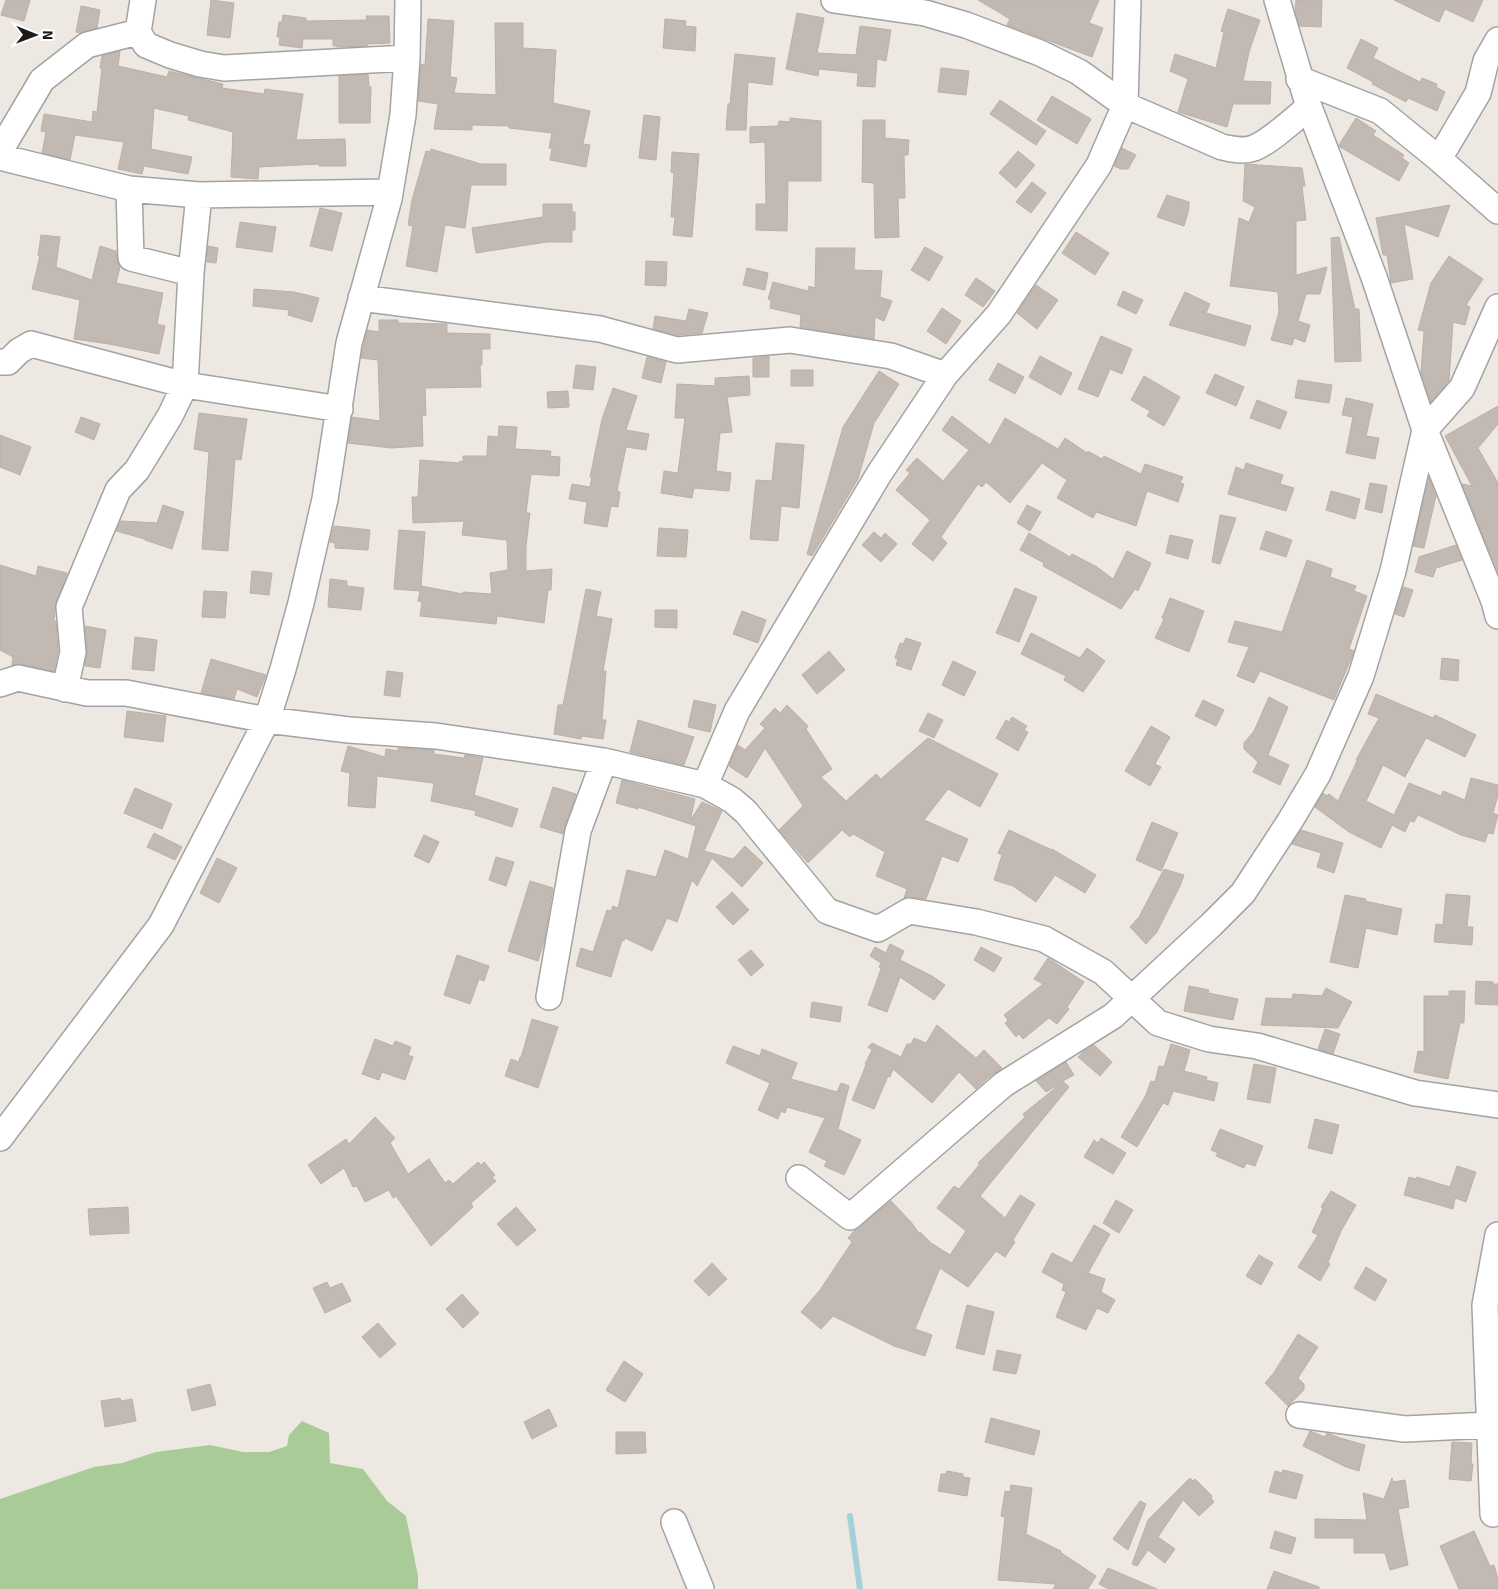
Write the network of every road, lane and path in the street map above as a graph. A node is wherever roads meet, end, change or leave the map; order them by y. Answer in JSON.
{"nodes":[{"id":1,"x":143,"y":0,"type":"edge"},
{"id":2,"x":408,"y":0,"type":"edge"},
{"id":3,"x":834,"y":0,"type":"edge"},
{"id":4,"x":1128,"y":0,"type":"edge"},
{"id":5,"x":1277,"y":0,"type":"edge"},
{"id":6,"x":138,"y":32,"type":"junction"},
{"id":7,"x":1498,"y":40,"type":"edge"},
{"id":8,"x":407,"y":58,"type":"junction"},
{"id":9,"x":1300,"y":80,"type":"junction"},
{"id":10,"x":1125,"y":105,"type":"junction"},
{"id":11,"x":1308,"y":107,"type":"junction"},
{"id":12,"x":0,"y":151,"type":"edge"},
{"id":13,"x":0,"y":157,"type":"edge"},
{"id":14,"x":1439,"y":159,"type":"junction"},
{"id":15,"x":130,"y":189,"type":"junction"},
{"id":16,"x":390,"y":192,"type":"junction"},
{"id":17,"x":199,"y":194,"type":"junction"},
{"id":18,"x":1498,"y":211,"type":"edge"},
{"id":19,"x":191,"y":273,"type":"junction"},
{"id":20,"x":361,"y":298,"type":"junction"},
{"id":21,"x":1495,"y":321,"type":"edge"},
{"id":22,"x":0,"y":362,"type":"edge"},
{"id":23,"x":945,"y":375,"type":"junction"},
{"id":24,"x":186,"y":385,"type":"junction"},
{"id":25,"x":340,"y":410,"type":"junction"},
{"id":26,"x":1426,"y":430,"type":"junction"},
{"id":27,"x":1497,"y":606,"type":"edge"},
{"id":28,"x":0,"y":684,"type":"edge"},
{"id":29,"x":65,"y":688,"type":"junction"},
{"id":30,"x":267,"y":720,"type":"junction"},
{"id":31,"x":604,"y":761,"type":"junction"},
{"id":32,"x":705,"y":784,"type":"junction"},
{"id":33,"x":549,"y":997,"type":"dead end"},
{"id":34,"x":1130,"y":998,"type":"junction"},
{"id":35,"x":1498,"y":1105,"type":"edge"},
{"id":36,"x":0,"y":1138,"type":"edge"},
{"id":37,"x":799,"y":1178,"type":"dead end"},
{"id":38,"x":1498,"y":1235,"type":"edge"},
{"id":39,"x":1299,"y":1414,"type":"dead end"},
{"id":40,"x":1489,"y":1426,"type":"junction"},
{"id":41,"x":1493,"y":1514,"type":"dead end"},
{"id":42,"x":674,"y":1522,"type":"dead end"},
{"id":43,"x":701,"y":1589,"type":"edge"}],
"edges":[{"from":1,"to":6,"type":"street"},
{"from":2,"to":8,"type":"street"},
{"from":3,"to":10,"type":"street"},
{"from":4,"to":10,"type":"street"},
{"from":5,"to":9,"type":"street"},
{"from":6,"to":8,"type":"street"},
{"from":6,"to":12,"type":"street"},
{"from":7,"to":14,"type":"street"},
{"from":8,"to":16,"type":"street"},
{"from":9,"to":11,"type":"street"},
{"from":9,"to":14,"type":"street"},
{"from":10,"to":11,"type":"street"},
{"from":10,"to":23,"type":"street"},
{"from":11,"to":26,"type":"street"},
{"from":13,"to":15,"type":"street"},
{"from":14,"to":18,"type":"street"},
{"from":15,"to":17,"type":"street"},
{"from":15,"to":19,"type":"street"},
{"from":16,"to":17,"type":"street"},
{"from":16,"to":20,"type":"street"},
{"from":17,"to":19,"type":"street"},
{"from":19,"to":24,"type":"street"},
{"from":20,"to":23,"type":"street"},
{"from":20,"to":25,"type":"street"},
{"from":21,"to":26,"type":"street"},
{"from":22,"to":24,"type":"street"},
{"from":23,"to":32,"type":"street"},
{"from":24,"to":25,"type":"street"},
{"from":24,"to":29,"type":"street"},
{"from":25,"to":30,"type":"street"},
{"from":26,"to":27,"type":"street"},
{"from":26,"to":34,"type":"street"},
{"from":28,"to":29,"type":"street"},
{"from":29,"to":30,"type":"street"},
{"from":30,"to":31,"type":"street"},
{"from":30,"to":36,"type":"street"},
{"from":31,"to":32,"type":"street"},
{"from":31,"to":33,"type":"street"},
{"from":32,"to":34,"type":"street"},
{"from":34,"to":35,"type":"street"},
{"from":34,"to":37,"type":"street"},
{"from":38,"to":40,"type":"street"},
{"from":39,"to":40,"type":"street"},
{"from":40,"to":41,"type":"street"},
{"from":42,"to":43,"type":"street"}]}
